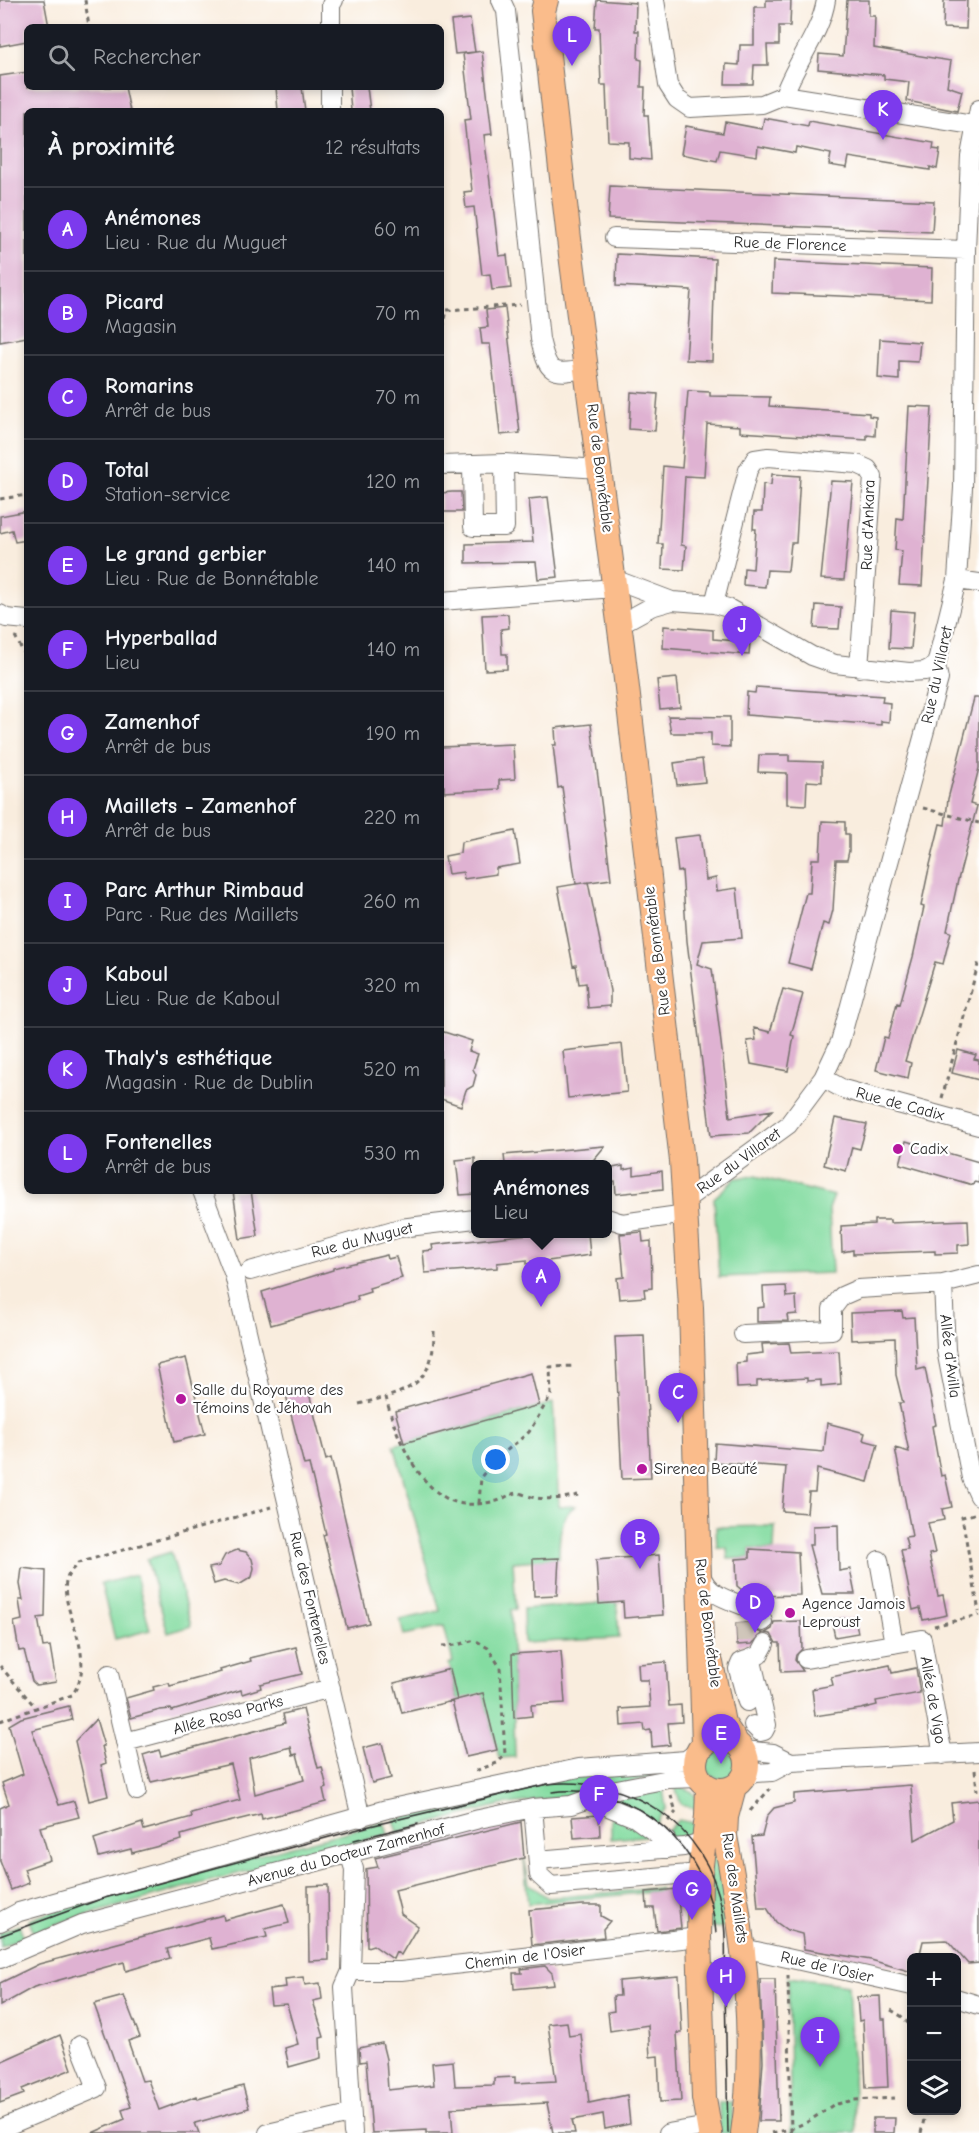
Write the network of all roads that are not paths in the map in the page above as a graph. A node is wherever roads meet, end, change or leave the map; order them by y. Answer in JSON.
{"nodes":[{"id":1,"x":334,"y":0,"type":"edge"},
{"id":2,"x":501,"y":0,"type":"edge"},
{"id":3,"x":655,"y":0,"type":"edge"},
{"id":4,"x":826,"y":0,"type":"edge"},
{"id":5,"x":541,"y":2,"type":"edge"},
{"id":6,"x":331,"y":24,"type":"edge"},
{"id":7,"x":330,"y":90,"type":"edge"},
{"id":8,"x":784,"y":95,"type":"junction"},
{"id":9,"x":330,"y":108,"type":"edge"},
{"id":10,"x":978,"y":120,"type":"edge"},
{"id":11,"x":614,"y":238,"type":"dead end"},
{"id":12,"x":966,"y":250,"type":"junction"},
{"id":13,"x":586,"y":369,"type":"junction"},
{"id":14,"x":504,"y":463,"type":"junction"},
{"id":15,"x":472,"y":464,"type":"junction"},
{"id":16,"x":444,"y":465,"type":"edge"},
{"id":17,"x":600,"y":470,"type":"junction"},
{"id":18,"x":957,"y":580,"type":"junction"},
{"id":19,"x":614,"y":583,"type":"junction"},
{"id":20,"x":979,"y":584,"type":"edge"},
{"id":21,"x":444,"y":601,"type":"edge"},
{"id":22,"x":672,"y":601,"type":"junction"},
{"id":23,"x":714,"y":604,"type":"junction"},
{"id":24,"x":3,"y":616,"type":"edge"},
{"id":25,"x":24,"y":620,"type":"edge"},
{"id":26,"x":620,"y":624,"type":"junction"},
{"id":27,"x":936,"y":665,"type":"junction"},
{"id":28,"x":859,"y":668,"type":"junction"},
{"id":29,"x":823,"y":1078,"type":"junction"},
{"id":30,"x":979,"y":1126,"type":"edge"},
{"id":31,"x":203,"y":1194,"type":"edge"},
{"id":32,"x":685,"y":1207,"type":"junction"},
{"id":33,"x":471,"y":1219,"type":"edge"},
{"id":34,"x":612,"y":1220,"type":"edge"},
{"id":35,"x":250,"y":1270,"type":"dead end"},
{"id":36,"x":979,"y":1275,"type":"edge"},
{"id":37,"x":943,"y":1284,"type":"junction"},
{"id":38,"x":743,"y":1334,"type":"dead end"},
{"id":39,"x":979,"y":1496,"type":"edge"},
{"id":40,"x":698,"y":1536,"type":"junction"},
{"id":41,"x":879,"y":1560,"type":"dead end"},
{"id":42,"x":715,"y":1602,"type":"junction"},
{"id":43,"x":754,"y":1623,"type":"dead end"},
{"id":44,"x":894,"y":1644,"type":"junction"},
{"id":45,"x":751,"y":1651,"type":"junction"},
{"id":46,"x":806,"y":1659,"type":"dead end"},
{"id":47,"x":109,"y":1674,"type":"dead end"},
{"id":48,"x":716,"y":1686,"type":"junction"},
{"id":49,"x":331,"y":1688,"type":"junction"},
{"id":50,"x":747,"y":1702,"type":"dead end"},
{"id":51,"x":753,"y":1725,"type":"dead end"},
{"id":52,"x":125,"y":1742,"type":"junction"},
{"id":53,"x":740,"y":1746,"type":"junction"},
{"id":54,"x":701,"y":1748,"type":"junction"},
{"id":55,"x":976,"y":1753,"type":"edge"},
{"id":56,"x":942,"y":1755,"type":"junction"},
{"id":57,"x":791,"y":1762,"type":"junction"},
{"id":58,"x":703,"y":1782,"type":"junction"},
{"id":59,"x":739,"y":1782,"type":"junction"},
{"id":60,"x":137,"y":1791,"type":"dead end"},
{"id":61,"x":589,"y":1799,"type":"junction"},
{"id":62,"x":533,"y":1808,"type":"junction"},
{"id":63,"x":361,"y":1818,"type":"junction"},
{"id":64,"x":704,"y":1841,"type":"junction"},
{"id":65,"x":668,"y":1849,"type":"junction"},
{"id":66,"x":349,"y":1853,"type":"junction"},
{"id":67,"x":538,"y":1860,"type":"junction"},
{"id":68,"x":700,"y":1873,"type":"junction"},
{"id":69,"x":0,"y":1922,"type":"edge"},
{"id":70,"x":699,"y":1937,"type":"junction"},
{"id":71,"x":744,"y":1948,"type":"junction"},
{"id":72,"x":0,"y":1959,"type":"edge"},
{"id":73,"x":351,"y":1971,"type":"junction"},
{"id":74,"x":907,"y":1985,"type":"edge"},
{"id":75,"x":961,"y":1999,"type":"edge"},
{"id":76,"x":979,"y":2005,"type":"edge"},
{"id":77,"x":80,"y":2045,"type":"dead end"},
{"id":78,"x":350,"y":2114,"type":"junction"},
{"id":79,"x":0,"y":2129,"type":"edge"},
{"id":80,"x":709,"y":2130,"type":"edge"},
{"id":81,"x":268,"y":2133,"type":"edge"},
{"id":82,"x":353,"y":2133,"type":"edge"},
{"id":83,"x":668,"y":2133,"type":"edge"},
{"id":84,"x":743,"y":2133,"type":"edge"}],
"edges":[{"from":1,"to":6,"type":"street"},
{"from":2,"to":13,"type":"street"},
{"from":3,"to":8,"type":"street"},
{"from":4,"to":8,"type":"street"},
{"from":5,"to":13,"type":"main road","name":"Rue de Bonnétable"},
{"from":7,"to":9,"type":"street"},
{"from":8,"to":10,"type":"street"},
{"from":10,"to":12,"type":"street","name":"Rue du Villaret"},
{"from":11,"to":12,"type":"street","name":"Rue de Florence"},
{"from":12,"to":18,"type":"street","name":"Rue du Villaret"},
{"from":13,"to":17,"type":"main road","name":"Rue de Bonnétable"},
{"from":14,"to":15,"type":"street"},
{"from":14,"to":15,"type":"street"},
{"from":14,"to":17,"type":"street"},
{"from":15,"to":16,"type":"street"},
{"from":17,"to":19,"type":"main road","name":"Rue de Bonnétable"},
{"from":18,"to":20,"type":"street"},
{"from":18,"to":27,"type":"street","name":"Rue du Villaret"},
{"from":19,"to":21,"type":"street"},
{"from":19,"to":22,"type":"street"},
{"from":19,"to":26,"type":"main road","name":"Rue de Bonnétable"},
{"from":22,"to":23,"type":"street"},
{"from":22,"to":26,"type":"street"},
{"from":23,"to":28,"type":"street"},
{"from":23,"to":28,"type":"street","name":"Rue d'Ankara"},
{"from":24,"to":25,"type":"street"},
{"from":26,"to":32,"type":"main road","name":"Rue de Bonnétable"},
{"from":27,"to":28,"type":"street"},
{"from":27,"to":29,"type":"street","name":"Rue du Villaret"},
{"from":29,"to":30,"type":"street","name":"Rue de Cadix"},
{"from":29,"to":32,"type":"street","name":"Rue du Villaret"},
{"from":31,"to":49,"type":"street","name":"Rue des Fontenelles"},
{"from":32,"to":34,"type":"street"},
{"from":32,"to":40,"type":"main road","name":"Rue de Bonnétable"},
{"from":33,"to":35,"type":"street","name":"Rue du Muguet"},
{"from":36,"to":37,"type":"street"},
{"from":37,"to":38,"type":"street"},
{"from":37,"to":39,"type":"street","name":"Allée d'Avilla"},
{"from":40,"to":42,"type":"main road","name":"Rue de Bonnétable"},
{"from":40,"to":42,"type":"main road","name":"Rue de Bonnétable"},
{"from":41,"to":44,"type":"street"},
{"from":42,"to":43,"type":"street"},
{"from":42,"to":48,"type":"main road","name":"Rue de Bonnétable"},
{"from":42,"to":54,"type":"main road","name":"Rue de Bonnétable"},
{"from":44,"to":46,"type":"street","name":"Allée de Vigo"},
{"from":44,"to":56,"type":"street","name":"Allée de Vigo"},
{"from":45,"to":48,"type":"street"},
{"from":45,"to":50,"type":"street"},
{"from":45,"to":51,"type":"street"},
{"from":47,"to":52,"type":"street"},
{"from":48,"to":53,"type":"main road","name":"Rue de Bonnétable"},
{"from":49,"to":52,"type":"street","name":"Allée Rosa Parks"},
{"from":49,"to":63,"type":"street","name":"Rue des Fontenelles"},
{"from":52,"to":60,"type":"street"},
{"from":53,"to":54,"type":"main road"},
{"from":53,"to":57,"type":"street"},
{"from":53,"to":59,"type":"main road"},
{"from":54,"to":58,"type":"main road"},
{"from":54,"to":63,"type":"street","name":"Avenue du Docteur Zamenhof"},
{"from":55,"to":56,"type":"street"},
{"from":56,"to":57,"type":"street"},
{"from":57,"to":59,"type":"street"},
{"from":58,"to":59,"type":"main road"},
{"from":58,"to":61,"type":"street","name":"Avenue du Docteur Zamenhof"},
{"from":58,"to":64,"type":"main road","name":"Rue des Maillets"},
{"from":59,"to":71,"type":"main road","name":"Rue des Maillets"},
{"from":61,"to":62,"type":"street","name":"Avenue du Docteur Zamenhof"},
{"from":61,"to":65,"type":"street"},
{"from":62,"to":66,"type":"street","name":"Avenue du Docteur Zamenhof"},
{"from":62,"to":67,"type":"street"},
{"from":63,"to":69,"type":"street","name":"Avenue du Docteur Zamenhof"},
{"from":64,"to":65,"type":"street"},
{"from":64,"to":68,"type":"main road","name":"Rue des Maillets"},
{"from":65,"to":67,"type":"street"},
{"from":66,"to":72,"type":"street","name":"Avenue du Docteur Zamenhof"},
{"from":66,"to":73,"type":"street"},
{"from":67,"to":68,"type":"street"},
{"from":68,"to":70,"type":"main road","name":"Rue des Maillets"},
{"from":70,"to":73,"type":"street","name":"Chemin de l'Osier"},
{"from":70,"to":80,"type":"main road","name":"Rue des Maillets"},
{"from":71,"to":74,"type":"street","name":"Rue de l'Osier"},
{"from":71,"to":84,"type":"main road","name":"Rue des Maillets"},
{"from":73,"to":78,"type":"street"},
{"from":75,"to":76,"type":"street"},
{"from":77,"to":79,"type":"street"},
{"from":78,"to":81,"type":"street"},
{"from":78,"to":82,"type":"street"},
{"from":80,"to":83,"type":"street"}]}
